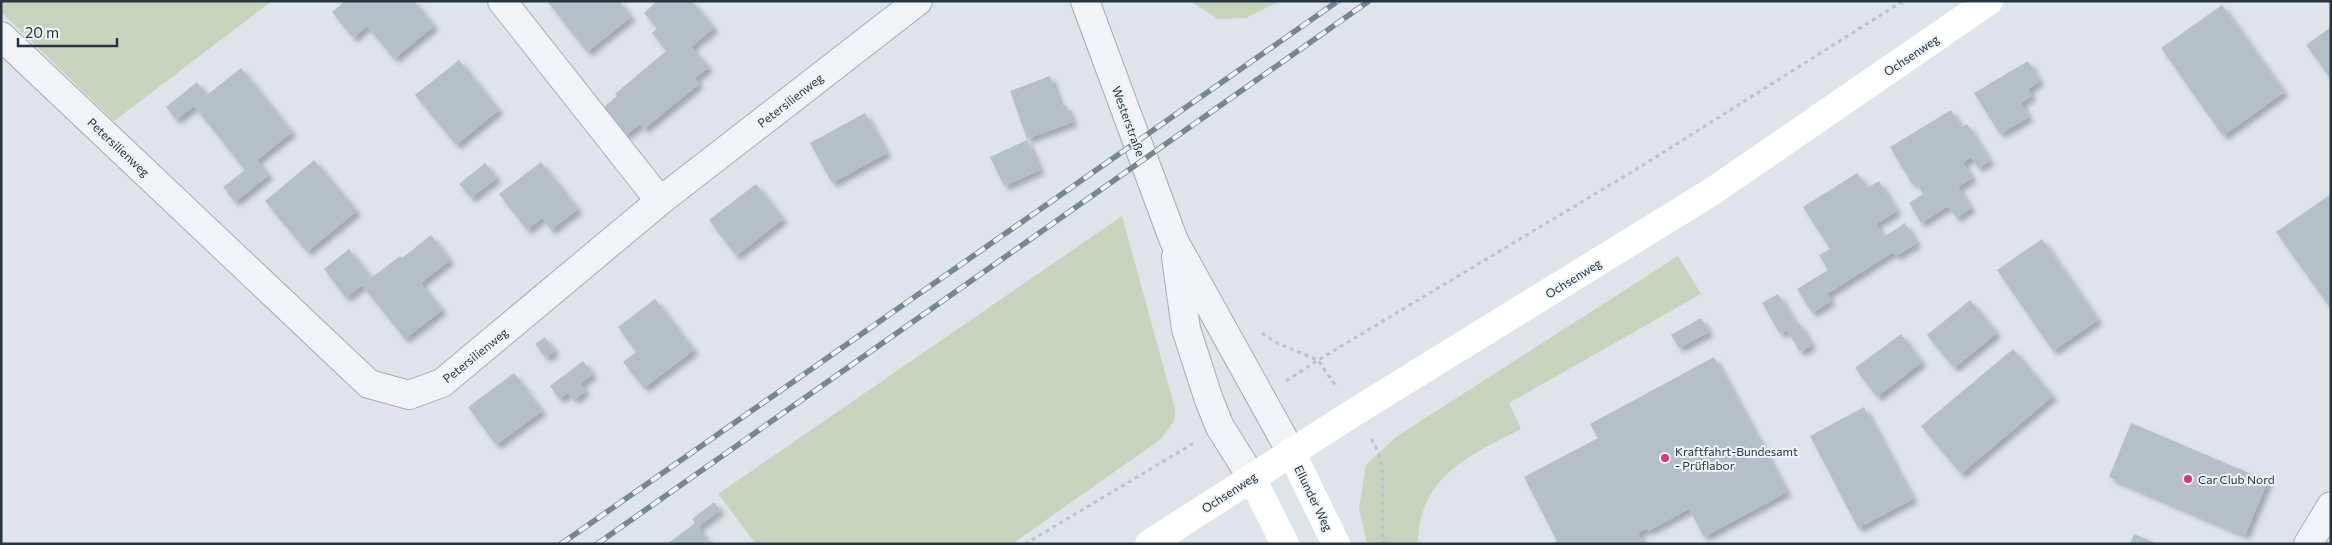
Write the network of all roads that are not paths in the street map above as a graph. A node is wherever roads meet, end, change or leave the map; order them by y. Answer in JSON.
{"nodes":[{"id":1,"x":502,"y":1,"type":"edge"},
{"id":2,"x":918,"y":1,"type":"edge"},
{"id":3,"x":1085,"y":1,"type":"edge"},
{"id":4,"x":1990,"y":1,"type":"edge"},
{"id":5,"x":1,"y":36,"type":"edge"},
{"id":6,"x":660,"y":201,"type":"junction"},
{"id":7,"x":1174,"y":241,"type":"junction"},
{"id":8,"x":1291,"y":452,"type":"junction"},
{"id":9,"x":1252,"y":478,"type":"junction"},
{"id":10,"x":2331,"y":506,"type":"edge"},
{"id":11,"x":1149,"y":544,"type":"edge"},
{"id":12,"x":1286,"y":544,"type":"edge"},
{"id":13,"x":1336,"y":544,"type":"edge"},
{"id":14,"x":2308,"y":544,"type":"edge"}],
"edges":[{"from":1,"to":6,"type":"street"},
{"from":2,"to":6,"type":"street","name":"Petersilienweg"},
{"from":3,"to":7,"type":"street","name":"Westerstraße"},
{"from":4,"to":8,"type":"main road","name":"Ochsenweg"},
{"from":5,"to":6,"type":"street","name":"Petersilienweg"},
{"from":7,"to":8,"type":"street","name":"Westerstraße"},
{"from":7,"to":9,"type":"street","name":"Westerstraße"},
{"from":8,"to":9,"type":"main road","name":"Ochsenweg"},
{"from":8,"to":13,"type":"main road","name":"Ellunder Weg"},
{"from":9,"to":11,"type":"main road","name":"Ochsenweg"},
{"from":9,"to":12,"type":"main road"},
{"from":10,"to":14,"type":"street"}]}
